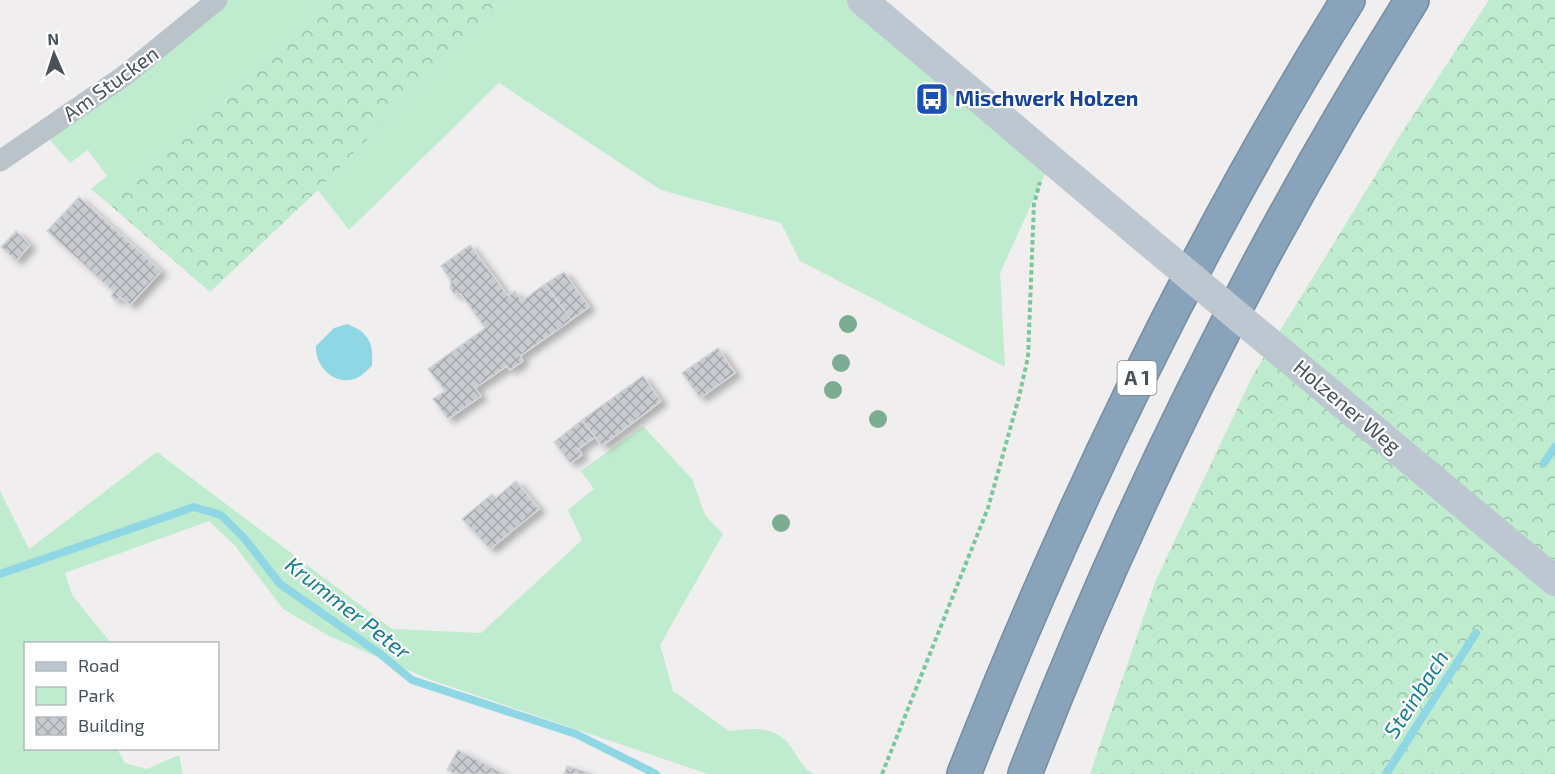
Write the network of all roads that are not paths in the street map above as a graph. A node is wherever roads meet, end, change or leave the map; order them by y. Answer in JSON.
{"nodes":[{"id":1,"x":217,"y":0,"type":"edge"},
{"id":2,"x":862,"y":0,"type":"edge"},
{"id":3,"x":1348,"y":0,"type":"edge"},
{"id":4,"x":1412,"y":0,"type":"edge"},
{"id":5,"x":0,"y":161,"type":"edge"},
{"id":6,"x":1555,"y":580,"type":"edge"},
{"id":7,"x":964,"y":774,"type":"edge"},
{"id":8,"x":1025,"y":774,"type":"edge"}],
"edges":[{"from":1,"to":5,"type":"street","name":"Am Stucken"},
{"from":2,"to":6,"type":"main road","name":"Holzener Weg","bridge":true},
{"from":3,"to":7,"type":"highway","number":"A 1"},
{"from":4,"to":8,"type":"highway"}]}
